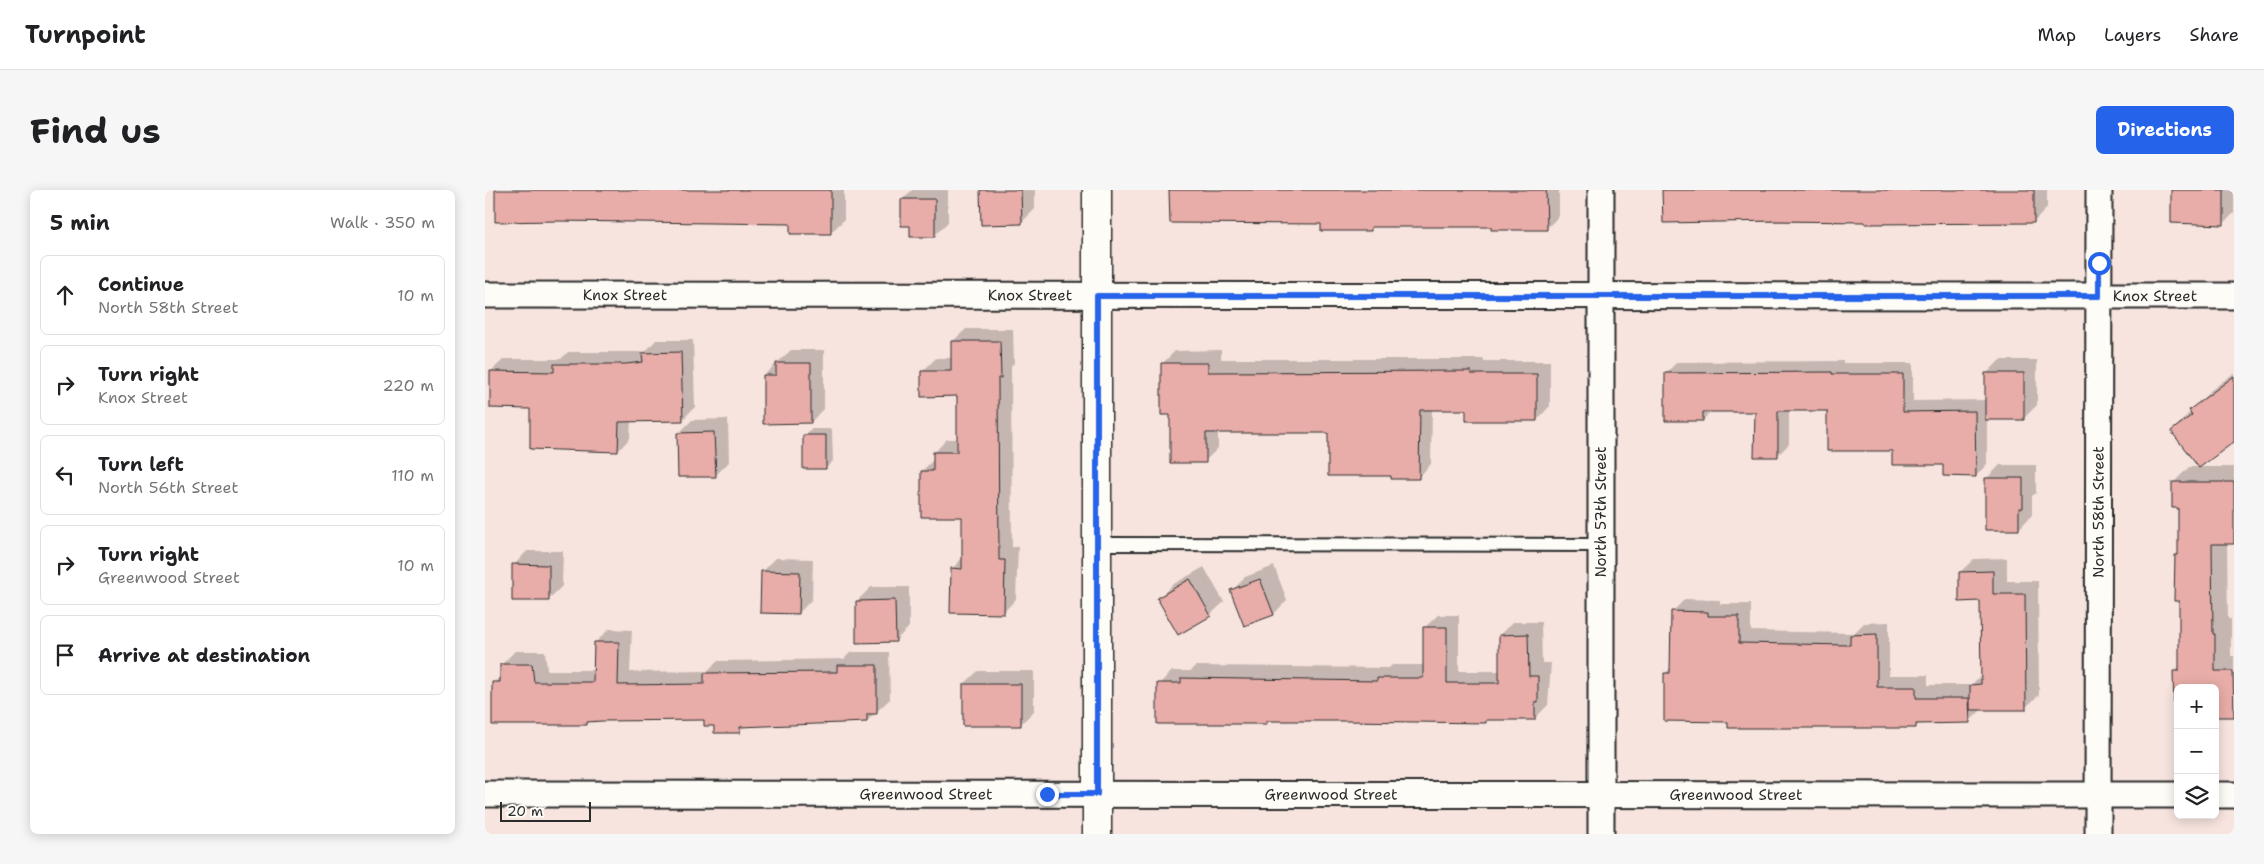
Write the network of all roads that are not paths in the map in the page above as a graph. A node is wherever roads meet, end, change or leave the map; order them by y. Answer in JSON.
{"nodes":[{"id":1,"x":1097,"y":190,"type":"edge"},
{"id":2,"x":1601,"y":190,"type":"edge"},
{"id":3,"x":2099,"y":190,"type":"edge"},
{"id":4,"x":485,"y":294,"type":"edge"},
{"id":5,"x":1097,"y":296,"type":"junction"},
{"id":6,"x":1600,"y":296,"type":"junction"},
{"id":7,"x":2099,"y":296,"type":"junction"},
{"id":8,"x":2234,"y":296,"type":"edge"},
{"id":9,"x":1097,"y":544,"type":"junction"},
{"id":10,"x":1601,"y":545,"type":"junction"},
{"id":11,"x":485,"y":794,"type":"edge"},
{"id":12,"x":1097,"y":794,"type":"junction"},
{"id":13,"x":2174,"y":795,"type":"edge"},
{"id":14,"x":2219,"y":795,"type":"edge"},
{"id":15,"x":2234,"y":795,"type":"edge"},
{"id":16,"x":1601,"y":796,"type":"junction"},
{"id":17,"x":2098,"y":796,"type":"junction"},
{"id":18,"x":1097,"y":834,"type":"edge"},
{"id":19,"x":1601,"y":834,"type":"edge"},
{"id":20,"x":2098,"y":834,"type":"edge"}],
"edges":[{"from":1,"to":5,"type":"street"},
{"from":2,"to":6,"type":"street","name":"North 57th Street"},
{"from":3,"to":7,"type":"street","name":"North 58th Street"},
{"from":4,"to":5,"type":"street","name":"Knox Street"},
{"from":5,"to":6,"type":"street","name":"Knox Street"},
{"from":5,"to":9,"type":"street"},
{"from":6,"to":7,"type":"street","name":"Knox Street"},
{"from":6,"to":10,"type":"street","name":"North 57th Street"},
{"from":7,"to":8,"type":"street","name":"Knox Street"},
{"from":7,"to":17,"type":"street","name":"North 58th Street"},
{"from":9,"to":10,"type":"lane"},
{"from":9,"to":12,"type":"street"},
{"from":10,"to":16,"type":"street","name":"North 57th Street"},
{"from":11,"to":12,"type":"street","name":"Greenwood Street"},
{"from":12,"to":16,"type":"street","name":"Greenwood Street"},
{"from":12,"to":18,"type":"street"},
{"from":13,"to":17,"type":"street","name":"Greenwood Street"},
{"from":14,"to":15,"type":"street"},
{"from":16,"to":17,"type":"street","name":"Greenwood Street"},
{"from":16,"to":19,"type":"street","name":"North 57th Street"},
{"from":17,"to":20,"type":"street","name":"North 58th Street"}]}
